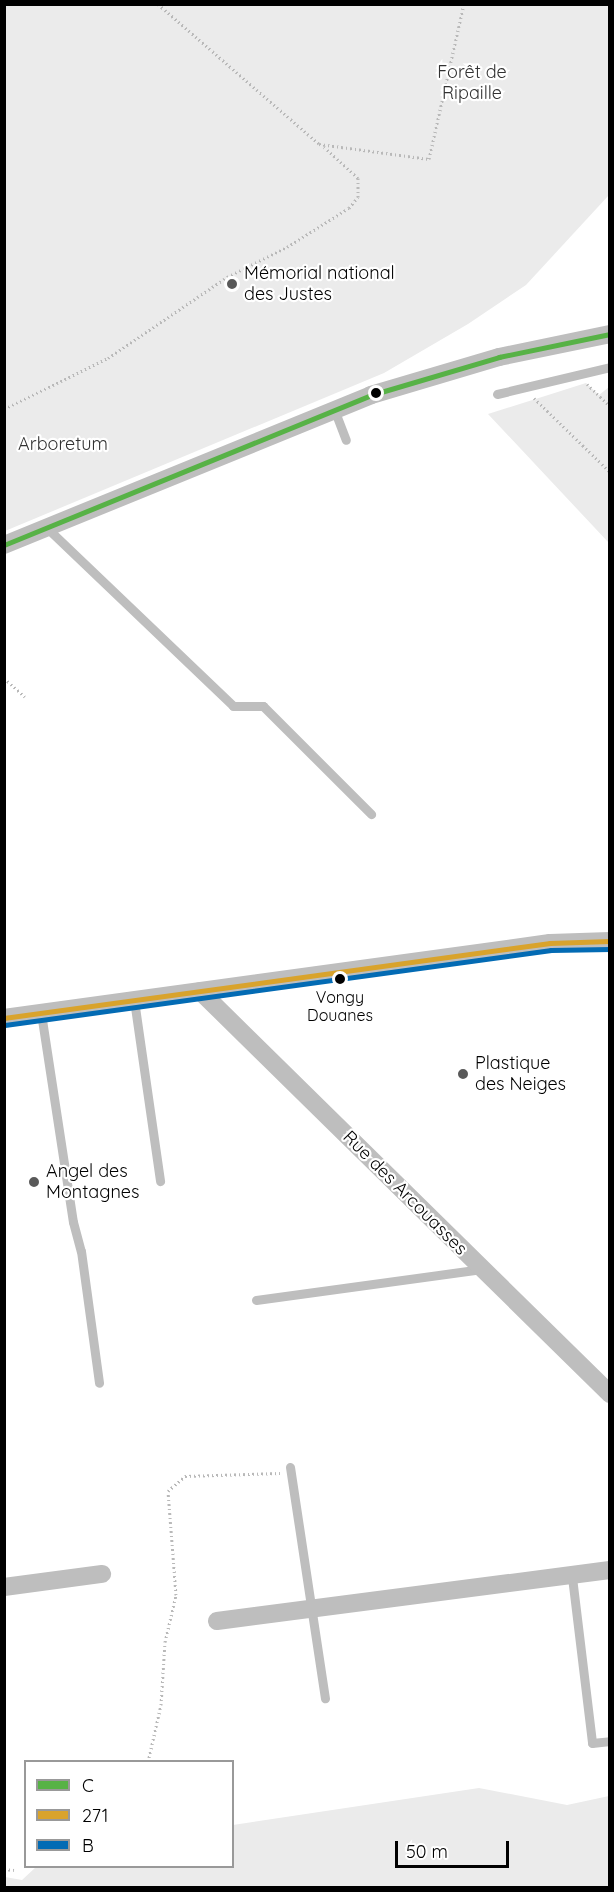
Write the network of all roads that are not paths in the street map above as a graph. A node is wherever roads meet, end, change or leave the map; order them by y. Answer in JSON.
{"nodes":[{"id":1,"x":609,"y":334,"type":"edge"},
{"id":2,"x":609,"y":367,"type":"edge"},
{"id":3,"x":497,"y":394,"type":"dead end"},
{"id":4,"x":334,"y":409,"type":"junction"},
{"id":5,"x":346,"y":440,"type":"dead end"},
{"id":6,"x":47,"y":528,"type":"junction"},
{"id":7,"x":4,"y":545,"type":"edge"},
{"id":8,"x":372,"y":814,"type":"dead end"},
{"id":9,"x":609,"y":941,"type":"edge"},
{"id":10,"x":200,"y":991,"type":"junction"},
{"id":11,"x":134,"y":1000,"type":"junction"},
{"id":12,"x":41,"y":1013,"type":"junction"},
{"id":13,"x":4,"y":1018,"type":"edge"},
{"id":14,"x":160,"y":1181,"type":"dead end"},
{"id":15,"x":483,"y":1269,"type":"junction"},
{"id":16,"x":256,"y":1300,"type":"dead end"},
{"id":17,"x":99,"y":1383,"type":"dead end"},
{"id":18,"x":609,"y":1394,"type":"edge"},
{"id":19,"x":290,"y":1470,"type":"road end"},
{"id":20,"x":609,"y":1570,"type":"edge"},
{"id":21,"x":102,"y":1574,"type":"dead end"},
{"id":22,"x":572,"y":1576,"type":"junction"},
{"id":23,"x":4,"y":1587,"type":"edge"},
{"id":24,"x":311,"y":1609,"type":"junction"},
{"id":25,"x":217,"y":1621,"type":"dead end"},
{"id":26,"x":325,"y":1698,"type":"dead end"},
{"id":27,"x":609,"y":1741,"type":"edge"}],
"edges":[{"from":1,"to":4,"type":"street"},
{"from":2,"to":3,"type":"lane"},
{"from":4,"to":5,"type":"lane"},
{"from":4,"to":6,"type":"street"},
{"from":6,"to":7,"type":"street"},
{"from":6,"to":8,"type":"lane"},
{"from":9,"to":10,"type":"street"},
{"from":10,"to":11,"type":"street"},
{"from":10,"to":15,"type":"street","name":"Rue des Arcouasses"},
{"from":11,"to":12,"type":"street"},
{"from":11,"to":14,"type":"lane"},
{"from":12,"to":13,"type":"street"},
{"from":12,"to":17,"type":"lane"},
{"from":15,"to":16,"type":"lane"},
{"from":15,"to":18,"type":"street","name":"Rue des Arcouasses"},
{"from":19,"to":24,"type":"lane"},
{"from":20,"to":22,"type":"street"},
{"from":21,"to":23,"type":"street"},
{"from":22,"to":24,"type":"street"},
{"from":22,"to":27,"type":"lane"},
{"from":24,"to":25,"type":"street"},
{"from":24,"to":26,"type":"lane"}]}
